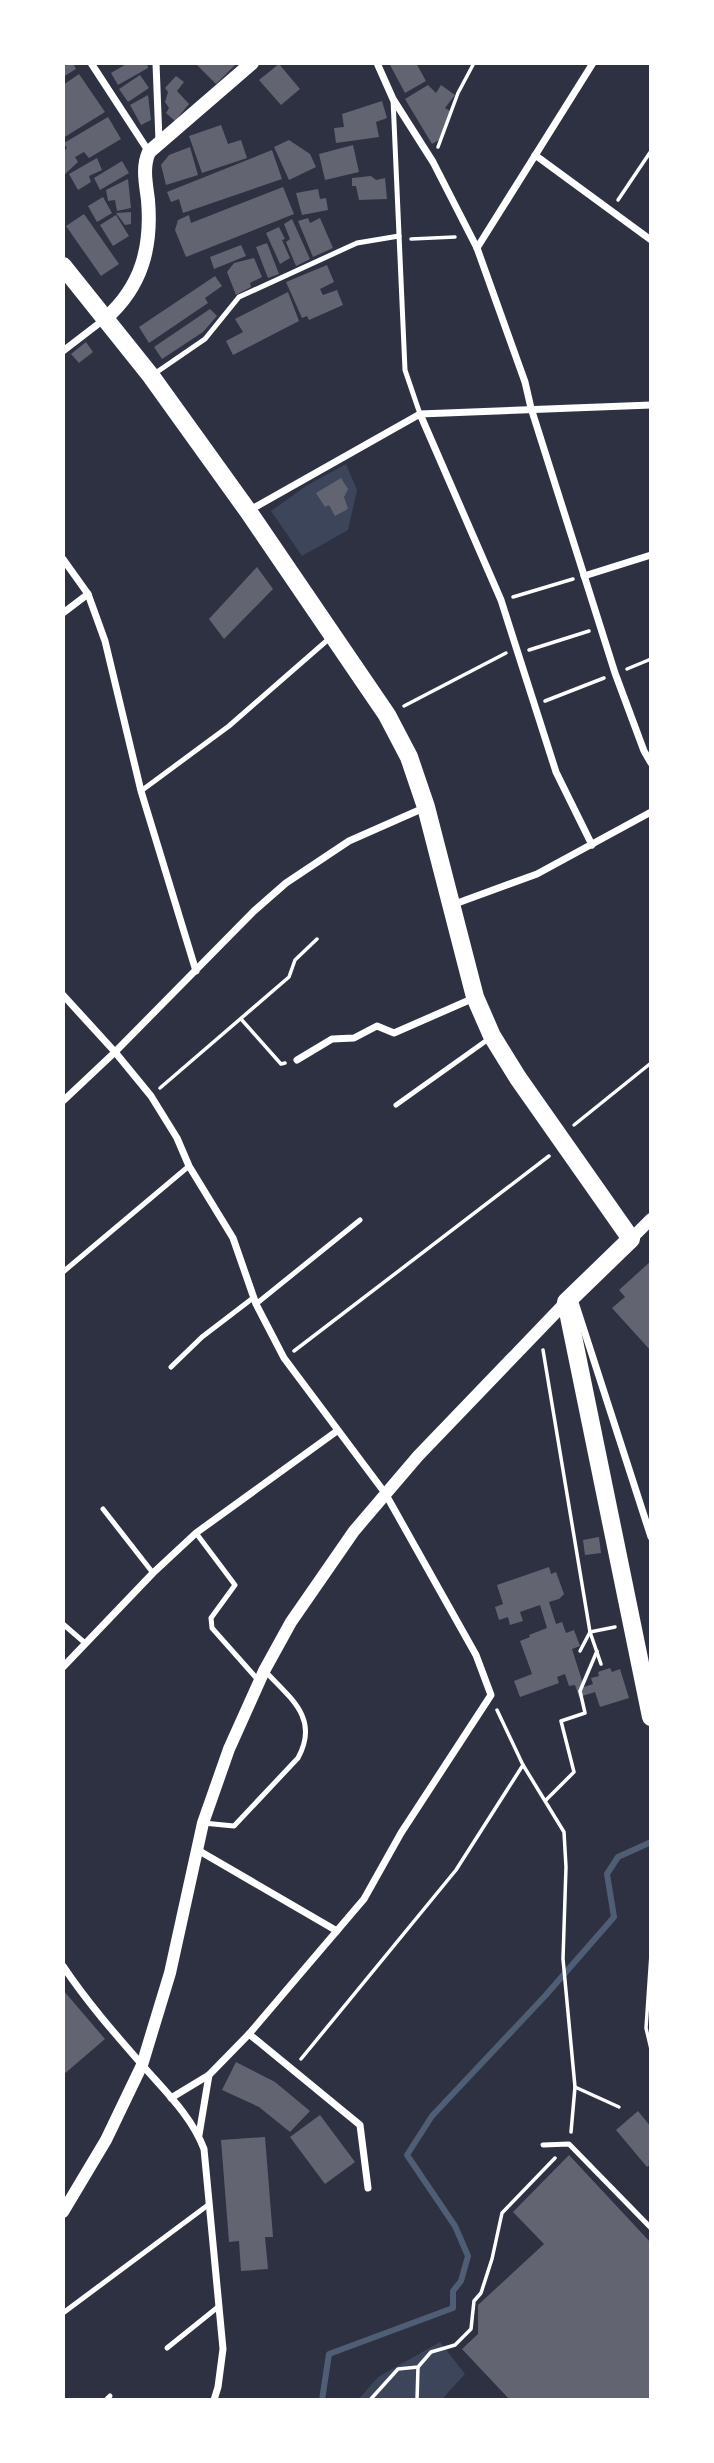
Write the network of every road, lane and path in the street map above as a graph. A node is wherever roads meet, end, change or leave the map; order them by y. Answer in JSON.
{"nodes":[{"id":1,"x":91,"y":63,"type":"edge"},
{"id":2,"x":156,"y":63,"type":"edge"},
{"id":3,"x":252,"y":63,"type":"edge"},
{"id":4,"x":377,"y":63,"type":"edge"},
{"id":5,"x":474,"y":63,"type":"edge"},
{"id":6,"x":593,"y":63,"type":"edge"},
{"id":7,"x":393,"y":99,"type":"junction"},
{"id":8,"x":154,"y":147,"type":"junction"},
{"id":9,"x":651,"y":151,"type":"edge"},
{"id":10,"x":535,"y":155,"type":"junction"},
{"id":11,"x":433,"y":162,"type":"junction"},
{"id":12,"x":611,"y":211,"type":"junction"},
{"id":13,"x":471,"y":237,"type":"junction"},
{"id":14,"x":399,"y":238,"type":"junction"},
{"id":15,"x":651,"y":240,"type":"edge"},
{"id":16,"x":477,"y":248,"type":"junction"},
{"id":17,"x":63,"y":266,"type":"edge"},
{"id":18,"x":106,"y":318,"type":"junction"},
{"id":19,"x":63,"y":351,"type":"edge"},
{"id":20,"x":151,"y":376,"type":"junction"},
{"id":21,"x":651,"y":405,"type":"edge"},
{"id":22,"x":531,"y":408,"type":"junction"},
{"id":23,"x":420,"y":414,"type":"junction"},
{"id":24,"x":248,"y":511,"type":"junction"},
{"id":25,"x":651,"y":555,"type":"edge"},
{"id":26,"x":63,"y":559,"type":"edge"},
{"id":27,"x":584,"y":576,"type":"junction"},
{"id":28,"x":88,"y":594,"type":"junction"},
{"id":29,"x":501,"y":600,"type":"junction"},
{"id":30,"x":63,"y":613,"type":"edge"},
{"id":31,"x":601,"y":627,"type":"junction"},
{"id":32,"x":333,"y":635,"type":"junction"},
{"id":33,"x":516,"y":651,"type":"junction"},
{"id":34,"x":651,"y":659,"type":"edge"},
{"id":35,"x":615,"y":673,"type":"junction"},
{"id":36,"x":533,"y":705,"type":"junction"},
{"id":37,"x":387,"y":715,"type":"junction"},
{"id":38,"x":651,"y":763,"type":"edge"},
{"id":39,"x":141,"y":791,"type":"junction"},
{"id":40,"x":426,"y":807,"type":"junction"},
{"id":41,"x":651,"y":812,"type":"edge"},
{"id":42,"x":592,"y":845,"type":"junction"},
{"id":43,"x":451,"y":905,"type":"junction"},
{"id":44,"x":317,"y":939,"type":"dead end"},
{"id":45,"x":195,"y":971,"type":"junction"},
{"id":46,"x":63,"y":995,"type":"edge"},
{"id":47,"x":475,"y":998,"type":"junction"},
{"id":48,"x":241,"y":1019,"type":"junction"},
{"id":49,"x":492,"y":1036,"type":"junction"},
{"id":50,"x":115,"y":1052,"type":"junction"},
{"id":51,"x":297,"y":1060,"type":"joint"},
{"id":52,"x":651,"y":1062,"type":"edge"},
{"id":53,"x":151,"y":1097,"type":"junction"},
{"id":54,"x":63,"y":1101,"type":"edge"},
{"id":55,"x":396,"y":1105,"type":"dead end"},
{"id":56,"x":562,"y":1140,"type":"junction"},
{"id":57,"x":189,"y":1166,"type":"junction"},
{"id":58,"x":651,"y":1219,"type":"edge"},
{"id":59,"x":360,"y":1220,"type":"dead end"},
{"id":60,"x":631,"y":1239,"type":"junction"},
{"id":61,"x":63,"y":1272,"type":"edge"},
{"id":62,"x":570,"y":1298,"type":"junction"},
{"id":63,"x":255,"y":1301,"type":"junction"},
{"id":64,"x":539,"y":1330,"type":"junction"},
{"id":65,"x":284,"y":1358,"type":"junction"},
{"id":66,"x":171,"y":1367,"type":"dead end"},
{"id":67,"x":337,"y":1431,"type":"junction"},
{"id":68,"x":385,"y":1493,"type":"junction"},
{"id":69,"x":103,"y":1509,"type":"dead end"},
{"id":70,"x":196,"y":1533,"type":"junction"},
{"id":71,"x":651,"y":1537,"type":"edge"},
{"id":72,"x":153,"y":1573,"type":"junction"},
{"id":73,"x":63,"y":1624,"type":"edge"},
{"id":74,"x":612,"y":1628,"type":"dead end"},
{"id":75,"x":590,"y":1632,"type":"junction"},
{"id":76,"x":85,"y":1643,"type":"junction"},
{"id":77,"x":580,"y":1651,"type":"dead end"},
{"id":78,"x":597,"y":1651,"type":"junction"},
{"id":79,"x":601,"y":1664,"type":"dead end"},
{"id":80,"x":63,"y":1667,"type":"edge"},
{"id":81,"x":261,"y":1676,"type":"junction"},
{"id":82,"x":491,"y":1695,"type":"junction"},
{"id":83,"x":651,"y":1717,"type":"edge"},
{"id":84,"x":523,"y":1765,"type":"junction"},
{"id":85,"x":546,"y":1800,"type":"junction"},
{"id":86,"x":203,"y":1823,"type":"junction"},
{"id":87,"x":196,"y":1849,"type":"junction"},
{"id":88,"x":337,"y":1931,"type":"junction"},
{"id":89,"x":651,"y":1954,"type":"edge"},
{"id":90,"x":63,"y":1966,"type":"edge"},
{"id":91,"x":249,"y":2034,"type":"junction"},
{"id":92,"x":651,"y":2049,"type":"edge"},
{"id":93,"x":142,"y":2065,"type":"junction"},
{"id":94,"x":292,"y":2070,"type":"junction"},
{"id":95,"x":209,"y":2075,"type":"junction"},
{"id":96,"x":575,"y":2087,"type":"junction"},
{"id":97,"x":171,"y":2098,"type":"junction"},
{"id":98,"x":619,"y":2107,"type":"dead end"},
{"id":99,"x":199,"y":2135,"type":"junction"},
{"id":100,"x":569,"y":2144,"type":"junction"},
{"id":101,"x":543,"y":2145,"type":"dead end"},
{"id":102,"x":368,"y":2188,"type":"dead end"},
{"id":103,"x":208,"y":2204,"type":"junction"},
{"id":104,"x":64,"y":2208,"type":"edge"},
{"id":105,"x":651,"y":2228,"type":"edge"},
{"id":106,"x":218,"y":2307,"type":"junction"},
{"id":107,"x":63,"y":2313,"type":"edge"},
{"id":108,"x":167,"y":2348,"type":"dead end"},
{"id":109,"x":418,"y":2367,"type":"junction"},
{"id":110,"x":214,"y":2400,"type":"edge"},
{"id":111,"x":370,"y":2400,"type":"edge"},
{"id":112,"x":417,"y":2400,"type":"edge"}],
"edges":[{"from":1,"to":8,"type":"street"},
{"from":2,"to":8,"type":"street"},
{"from":3,"to":8,"type":"main road"},
{"from":4,"to":7,"type":"street"},
{"from":5,"to":11,"type":"path"},
{"from":6,"to":10,"type":"street"},
{"from":7,"to":11,"type":"street"},
{"from":7,"to":14,"type":"lane"},
{"from":8,"to":18,"type":"main road"},
{"from":9,"to":12,"type":"path"},
{"from":10,"to":12,"type":"street"},
{"from":10,"to":16,"type":"street"},
{"from":11,"to":13,"type":"street"},
{"from":12,"to":15,"type":"street"},
{"from":13,"to":14,"type":"path"},
{"from":13,"to":16,"type":"street"},
{"from":14,"to":20,"type":"lane"},
{"from":14,"to":23,"type":"lane"},
{"from":16,"to":22,"type":"street"},
{"from":17,"to":18,"type":"main road"},
{"from":18,"to":19,"type":"street"},
{"from":18,"to":20,"type":"main road"},
{"from":20,"to":24,"type":"main road"},
{"from":21,"to":22,"type":"street"},
{"from":22,"to":23,"type":"street"},
{"from":22,"to":27,"type":"street"},
{"from":23,"to":24,"type":"street"},
{"from":23,"to":29,"type":"street"},
{"from":24,"to":32,"type":"main road"},
{"from":25,"to":27,"type":"street"},
{"from":26,"to":28,"type":"street"},
{"from":27,"to":29,"type":"path"},
{"from":27,"to":31,"type":"street"},
{"from":28,"to":30,"type":"street"},
{"from":28,"to":39,"type":"street"},
{"from":29,"to":33,"type":"street"},
{"from":31,"to":33,"type":"path"},
{"from":31,"to":35,"type":"street"},
{"from":32,"to":37,"type":"main road"},
{"from":32,"to":39,"type":"lane"},
{"from":33,"to":36,"type":"street"},
{"from":33,"to":37,"type":"path"},
{"from":34,"to":35,"type":"path"},
{"from":35,"to":36,"type":"path"},
{"from":35,"to":38,"type":"street"},
{"from":36,"to":42,"type":"street"},
{"from":37,"to":40,"type":"main road"},
{"from":39,"to":45,"type":"street"},
{"from":40,"to":43,"type":"main road"},
{"from":40,"to":45,"type":"street"},
{"from":41,"to":42,"type":"street"},
{"from":42,"to":43,"type":"street"},
{"from":43,"to":47,"type":"main road"},
{"from":44,"to":48,"type":"path"},
{"from":45,"to":50,"type":"street"},
{"from":46,"to":50,"type":"street"},
{"from":47,"to":49,"type":"main road"},
{"from":47,"to":51,"type":"street"},
{"from":48,"to":51,"type":"path"},
{"from":48,"to":53,"type":"path"},
{"from":49,"to":55,"type":"lane"},
{"from":49,"to":56,"type":"main road"},
{"from":50,"to":53,"type":"street"},
{"from":50,"to":54,"type":"street"},
{"from":52,"to":56,"type":"path"},
{"from":53,"to":57,"type":"street"},
{"from":56,"to":60,"type":"main road"},
{"from":56,"to":65,"type":"path"},
{"from":57,"to":61,"type":"lane"},
{"from":57,"to":63,"type":"street"},
{"from":58,"to":60,"type":"street"},
{"from":59,"to":63,"type":"lane"},
{"from":60,"to":62,"type":"main road"},
{"from":62,"to":64,"type":"street"},
{"from":62,"to":71,"type":"street"},
{"from":62,"to":83,"type":"main road"},
{"from":63,"to":65,"type":"street"},
{"from":63,"to":66,"type":"lane"},
{"from":64,"to":68,"type":"street"},
{"from":64,"to":75,"type":"path"},
{"from":65,"to":67,"type":"street"},
{"from":67,"to":68,"type":"street"},
{"from":67,"to":70,"type":"street"},
{"from":68,"to":81,"type":"street"},
{"from":68,"to":82,"type":"street"},
{"from":69,"to":72,"type":"lane"},
{"from":70,"to":72,"type":"street"},
{"from":70,"to":81,"type":"lane"},
{"from":72,"to":76,"type":"street"},
{"from":73,"to":76,"type":"lane"},
{"from":74,"to":75,"type":"path"},
{"from":75,"to":77,"type":"path"},
{"from":75,"to":78,"type":"path"},
{"from":76,"to":80,"type":"street"},
{"from":78,"to":79,"type":"path"},
{"from":78,"to":85,"type":"path"},
{"from":81,"to":86,"type":"street"},
{"from":81,"to":86,"type":"lane"},
{"from":82,"to":84,"type":"path"},
{"from":82,"to":88,"type":"street"},
{"from":84,"to":85,"type":"path"},
{"from":84,"to":94,"type":"path"},
{"from":85,"to":96,"type":"path"},
{"from":86,"to":87,"type":"street"},
{"from":87,"to":88,"type":"street"},
{"from":87,"to":93,"type":"street"},
{"from":88,"to":91,"type":"street"},
{"from":89,"to":92,"type":"path"},
{"from":90,"to":93,"type":"street"},
{"from":91,"to":94,"type":"street"},
{"from":91,"to":95,"type":"street"},
{"from":93,"to":97,"type":"street"},
{"from":93,"to":104,"type":"street"},
{"from":94,"to":102,"type":"street"},
{"from":95,"to":97,"type":"street"},
{"from":95,"to":99,"type":"street"},
{"from":96,"to":98,"type":"path"},
{"from":96,"to":100,"type":"path"},
{"from":97,"to":99,"type":"street"},
{"from":99,"to":103,"type":"street"},
{"from":100,"to":101,"type":"lane"},
{"from":100,"to":105,"type":"lane"},
{"from":100,"to":109,"type":"path"},
{"from":103,"to":106,"type":"street"},
{"from":103,"to":107,"type":"lane"},
{"from":106,"to":108,"type":"lane"},
{"from":106,"to":110,"type":"street"},
{"from":109,"to":111,"type":"path"},
{"from":109,"to":112,"type":"path"}]}
